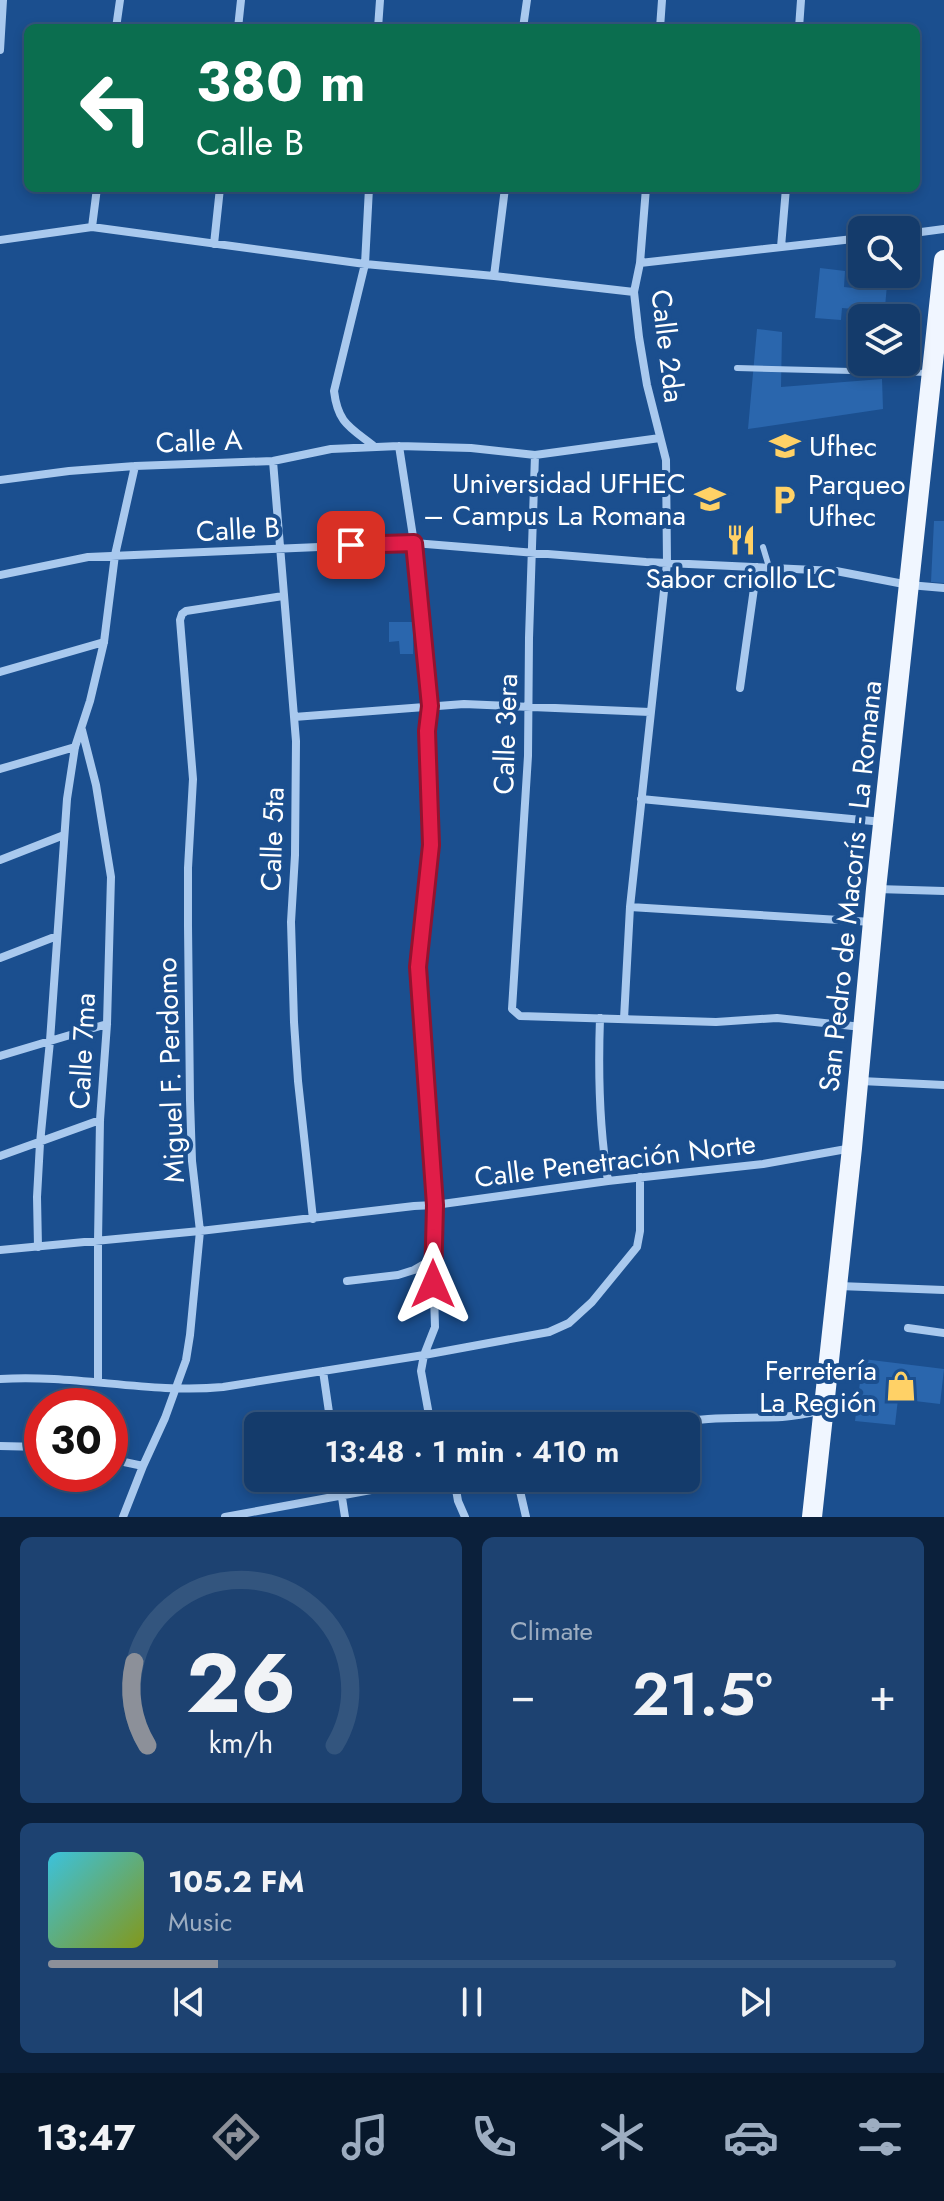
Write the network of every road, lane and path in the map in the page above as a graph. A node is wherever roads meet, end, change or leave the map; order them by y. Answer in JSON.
{"nodes":[{"id":1,"x":3,"y":0,"type":"edge"},
{"id":2,"x":120,"y":0,"type":"edge"},
{"id":3,"x":241,"y":0,"type":"edge"},
{"id":4,"x":380,"y":0,"type":"edge"},
{"id":5,"x":527,"y":0,"type":"edge"},
{"id":6,"x":662,"y":0,"type":"edge"},
{"id":7,"x":801,"y":0,"type":"edge"},
{"id":8,"x":117,"y":24,"type":"edge"},
{"id":9,"x":238,"y":24,"type":"edge"},
{"id":10,"x":378,"y":24,"type":"edge"},
{"id":11,"x":524,"y":24,"type":"edge"},
{"id":12,"x":660,"y":24,"type":"edge"},
{"id":13,"x":799,"y":24,"type":"edge"},
{"id":14,"x":0,"y":50,"type":"edge"},
{"id":15,"x":96,"y":192,"type":"edge"},
{"id":16,"x":220,"y":192,"type":"edge"},
{"id":17,"x":369,"y":192,"type":"edge"},
{"id":18,"x":504,"y":192,"type":"edge"},
{"id":19,"x":646,"y":192,"type":"edge"},
{"id":20,"x":786,"y":192,"type":"edge"},
{"id":21,"x":92,"y":227,"type":"junction"},
{"id":22,"x":944,"y":229,"type":"edge"},
{"id":23,"x":920,"y":232,"type":"edge"},
{"id":24,"x":0,"y":240,"type":"edge"},
{"id":25,"x":848,"y":240,"type":"edge"},
{"id":26,"x":214,"y":244,"type":"junction"},
{"id":27,"x":781,"y":247,"type":"junction"},
{"id":28,"x":640,"y":263,"type":"junction"},
{"id":29,"x":365,"y":264,"type":"junction"},
{"id":30,"x":943,"y":271,"type":"edge"},
{"id":31,"x":494,"y":276,"type":"junction"},
{"id":32,"x":634,"y":292,"type":"junction"},
{"id":33,"x":941,"y":323,"type":"edge"},
{"id":34,"x":737,"y":368,"type":"dead end"},
{"id":35,"x":932,"y":373,"type":"junction"},
{"id":36,"x":660,"y":438,"type":"junction"},
{"id":37,"x":399,"y":446,"type":"junction"},
{"id":38,"x":375,"y":447,"type":"junction"},
{"id":39,"x":535,"y":455,"type":"junction"},
{"id":40,"x":273,"y":461,"type":"junction"},
{"id":41,"x":135,"y":466,"type":"junction"},
{"id":42,"x":0,"y":480,"type":"edge"},
{"id":43,"x":414,"y":543,"type":"junction"},
{"id":44,"x":763,"y":547,"type":"dead end"},
{"id":45,"x":279,"y":550,"type":"junction"},
{"id":46,"x":531,"y":554,"type":"junction"},
{"id":47,"x":115,"y":555,"type":"junction"},
{"id":48,"x":667,"y":563,"type":"junction"},
{"id":49,"x":757,"y":567,"type":"junction"},
{"id":50,"x":769,"y":567,"type":"junction"},
{"id":51,"x":0,"y":575,"type":"edge"},
{"id":52,"x":909,"y":585,"type":"junction"},
{"id":53,"x":944,"y":588,"type":"edge"},
{"id":54,"x":283,"y":596,"type":"junction"},
{"id":55,"x":104,"y":642,"type":"junction"},
{"id":56,"x":0,"y":672,"type":"edge"},
{"id":57,"x":740,"y":688,"type":"dead end"},
{"id":58,"x":430,"y":706,"type":"junction"},
{"id":59,"x":529,"y":706,"type":"junction"},
{"id":60,"x":650,"y":712,"type":"junction"},
{"id":61,"x":294,"y":717,"type":"junction"},
{"id":62,"x":82,"y":726,"type":"junction"},
{"id":63,"x":75,"y":747,"type":"junction"},
{"id":64,"x":0,"y":769,"type":"edge"},
{"id":65,"x":641,"y":799,"type":"junction"},
{"id":66,"x":883,"y":822,"type":"junction"},
{"id":67,"x":64,"y":835,"type":"junction"},
{"id":68,"x":0,"y":860,"type":"edge"},
{"id":69,"x":876,"y":889,"type":"junction"},
{"id":70,"x":944,"y":891,"type":"edge"},
{"id":71,"x":630,"y":907,"type":"junction"},
{"id":72,"x":874,"y":922,"type":"junction"},
{"id":73,"x":57,"y":936,"type":"junction"},
{"id":74,"x":0,"y":958,"type":"edge"},
{"id":75,"x":600,"y":1018,"type":"junction"},
{"id":76,"x":624,"y":1019,"type":"junction"},
{"id":77,"x":107,"y":1024,"type":"junction"},
{"id":78,"x":863,"y":1027,"type":"junction"},
{"id":79,"x":50,"y":1041,"type":"junction"},
{"id":80,"x":0,"y":1056,"type":"edge"},
{"id":81,"x":859,"y":1081,"type":"junction"},
{"id":82,"x":944,"y":1085,"type":"edge"},
{"id":83,"x":100,"y":1120,"type":"junction"},
{"id":84,"x":40,"y":1143,"type":"junction"},
{"id":85,"x":852,"y":1148,"type":"junction"},
{"id":86,"x":0,"y":1156,"type":"edge"},
{"id":87,"x":640,"y":1177,"type":"junction"},
{"id":88,"x":608,"y":1181,"type":"junction"},
{"id":89,"x":435,"y":1205,"type":"junction"},
{"id":90,"x":313,"y":1219,"type":"junction"},
{"id":91,"x":200,"y":1231,"type":"junction"},
{"id":92,"x":98,"y":1241,"type":"junction"},
{"id":93,"x":38,"y":1247,"type":"junction"},
{"id":94,"x":0,"y":1250,"type":"edge"},
{"id":95,"x":433,"y":1259,"type":"junction"},
{"id":96,"x":347,"y":1281,"type":"dead end"},
{"id":97,"x":838,"y":1286,"type":"junction"},
{"id":98,"x":944,"y":1290,"type":"edge"},
{"id":99,"x":908,"y":1328,"type":"dead end"},
{"id":100,"x":944,"y":1333,"type":"edge"},
{"id":101,"x":424,"y":1355,"type":"junction"},
{"id":102,"x":323,"y":1371,"type":"junction"},
{"id":103,"x":0,"y":1379,"type":"edge"},
{"id":104,"x":98,"y":1382,"type":"junction"},
{"id":105,"x":175,"y":1390,"type":"junction"},
{"id":106,"x":825,"y":1411,"type":"junction"},
{"id":107,"x":329,"y":1412,"type":"edge"},
{"id":108,"x":428,"y":1412,"type":"edge"},
{"id":109,"x":700,"y":1421,"type":"edge"},
{"id":110,"x":0,"y":1446,"type":"edge"},
{"id":111,"x":24,"y":1447,"type":"edge"},
{"id":112,"x":128,"y":1463,"type":"edge"},
{"id":113,"x":143,"y":1466,"type":"junction"},
{"id":114,"x":341,"y":1492,"type":"edge"},
{"id":115,"x":358,"y":1492,"type":"edge"},
{"id":116,"x":456,"y":1492,"type":"edge"},
{"id":117,"x":520,"y":1492,"type":"edge"},
{"id":118,"x":341,"y":1495,"type":"junction"},
{"id":119,"x":123,"y":1517,"type":"edge"},
{"id":120,"x":225,"y":1517,"type":"edge"},
{"id":121,"x":345,"y":1517,"type":"edge"},
{"id":122,"x":465,"y":1517,"type":"edge"},
{"id":123,"x":526,"y":1517,"type":"edge"},
{"id":124,"x":812,"y":1517,"type":"edge"}],
"edges":[{"from":1,"to":14,"type":"street"},
{"from":2,"to":8,"type":"street"},
{"from":3,"to":9,"type":"street"},
{"from":4,"to":10,"type":"street"},
{"from":5,"to":11,"type":"street"},
{"from":6,"to":12,"type":"street"},
{"from":7,"to":13,"type":"street"},
{"from":15,"to":21,"type":"street"},
{"from":16,"to":26,"type":"street"},
{"from":17,"to":29,"type":"street"},
{"from":18,"to":31,"type":"street"},
{"from":19,"to":28,"type":"street","name":"Calle 2da"},
{"from":20,"to":27,"type":"street"},
{"from":21,"to":24,"type":"street"},
{"from":21,"to":26,"type":"street"},
{"from":22,"to":23,"type":"street"},
{"from":25,"to":27,"type":"street"},
{"from":26,"to":29,"type":"street"},
{"from":27,"to":28,"type":"street"},
{"from":28,"to":32,"type":"street","name":"Calle 2da"},
{"from":29,"to":31,"type":"street"},
{"from":29,"to":38,"type":"street"},
{"from":30,"to":33,"type":"main road","name":"San Pedro de Macorís - La Romana"},
{"from":31,"to":32,"type":"street"},
{"from":32,"to":36,"type":"street","name":"Calle 2da"},
{"from":33,"to":35,"type":"main road","name":"San Pedro de Macorís - La Romana"},
{"from":34,"to":35,"type":"lane"},
{"from":35,"to":52,"type":"main road","name":"San Pedro de Macorís - La Romana"},
{"from":36,"to":39,"type":"street","name":"Calle A"},
{"from":36,"to":48,"type":"street","name":"Calle 2da"},
{"from":37,"to":38,"type":"street","name":"Calle A"},
{"from":37,"to":39,"type":"street","name":"Calle A"},
{"from":37,"to":43,"type":"street"},
{"from":38,"to":40,"type":"street","name":"Calle A"},
{"from":39,"to":46,"type":"street","name":"Calle 3era"},
{"from":40,"to":41,"type":"street","name":"Calle A"},
{"from":40,"to":45,"type":"street","name":"Calle 5ta"},
{"from":41,"to":42,"type":"street","name":"Calle A"},
{"from":41,"to":47,"type":"street"},
{"from":43,"to":45,"type":"street","name":"Calle B"},
{"from":43,"to":46,"type":"street","name":"Calle B"},
{"from":43,"to":58,"type":"street"},
{"from":44,"to":50,"type":"lane"},
{"from":45,"to":47,"type":"street","name":"Calle B"},
{"from":45,"to":54,"type":"street","name":"Calle 5ta"},
{"from":46,"to":48,"type":"street","name":"Calle B"},
{"from":46,"to":59,"type":"street","name":"Calle 3era"},
{"from":47,"to":51,"type":"street","name":"Calle B"},
{"from":47,"to":55,"type":"street"},
{"from":48,"to":49,"type":"street","name":"Calle B"},
{"from":48,"to":60,"type":"street","name":"Calle 2da"},
{"from":49,"to":50,"type":"street","name":"Calle B"},
{"from":49,"to":57,"type":"street"},
{"from":50,"to":52,"type":"street","name":"Calle B"},
{"from":52,"to":53,"type":"street","name":"Calle B"},
{"from":52,"to":66,"type":"main road","name":"San Pedro de Macorís - La Romana"},
{"from":54,"to":61,"type":"street","name":"Calle 5ta"},
{"from":54,"to":91,"type":"street","name":"Miguel F. Perdomo"},
{"from":55,"to":56,"type":"street"},
{"from":55,"to":62,"type":"street"},
{"from":58,"to":59,"type":"street"},
{"from":58,"to":61,"type":"street"},
{"from":58,"to":89,"type":"street"},
{"from":59,"to":60,"type":"street"},
{"from":59,"to":75,"type":"street","name":"Calle 3era"},
{"from":60,"to":65,"type":"street","name":"Calle 2da"},
{"from":61,"to":90,"type":"street","name":"Calle 5ta"},
{"from":62,"to":63,"type":"street"},
{"from":62,"to":77,"type":"street","name":"Calle 7ma"},
{"from":63,"to":64,"type":"street"},
{"from":63,"to":67,"type":"street"},
{"from":65,"to":66,"type":"street"},
{"from":65,"to":71,"type":"street","name":"Calle 2da"},
{"from":66,"to":69,"type":"main road","name":"San Pedro de Macorís - La Romana"},
{"from":67,"to":68,"type":"street"},
{"from":67,"to":73,"type":"street"},
{"from":69,"to":70,"type":"street"},
{"from":69,"to":72,"type":"main road","name":"San Pedro de Macorís - La Romana"},
{"from":71,"to":72,"type":"street"},
{"from":71,"to":76,"type":"street","name":"Calle 2da"},
{"from":72,"to":78,"type":"main road","name":"San Pedro de Macorís - La Romana"},
{"from":73,"to":74,"type":"street"},
{"from":73,"to":79,"type":"street"},
{"from":75,"to":76,"type":"street"},
{"from":75,"to":88,"type":"street"},
{"from":76,"to":78,"type":"street"},
{"from":77,"to":79,"type":"street"},
{"from":77,"to":83,"type":"street","name":"Calle 7ma"},
{"from":78,"to":81,"type":"main road","name":"San Pedro de Macorís - La Romana"},
{"from":79,"to":80,"type":"street"},
{"from":79,"to":84,"type":"street"},
{"from":81,"to":82,"type":"street"},
{"from":81,"to":85,"type":"main road","name":"San Pedro de Macorís - La Romana"},
{"from":83,"to":84,"type":"street"},
{"from":83,"to":92,"type":"street","name":"Calle 7ma"},
{"from":84,"to":86,"type":"street"},
{"from":84,"to":93,"type":"street"},
{"from":85,"to":87,"type":"street","name":"Calle Penetración Norte"},
{"from":85,"to":97,"type":"main road","name":"San Pedro de Macorís - La Romana"},
{"from":87,"to":88,"type":"street","name":"Calle Penetración Norte"},
{"from":87,"to":101,"type":"street"},
{"from":88,"to":89,"type":"street","name":"Calle Penetración Norte"},
{"from":89,"to":90,"type":"street","name":"Calle Penetración Norte"},
{"from":89,"to":95,"type":"street"},
{"from":90,"to":91,"type":"street","name":"Calle Penetración Norte"},
{"from":91,"to":92,"type":"street","name":"Calle Penetración Norte"},
{"from":91,"to":105,"type":"street","name":"Miguel F. Perdomo"},
{"from":92,"to":93,"type":"street","name":"Calle Penetración Norte"},
{"from":92,"to":104,"type":"street","name":"Calle 7ma"},
{"from":93,"to":94,"type":"street","name":"Calle Penetración Norte"},
{"from":95,"to":96,"type":"street"},
{"from":95,"to":101,"type":"street"},
{"from":97,"to":98,"type":"street"},
{"from":97,"to":106,"type":"main road","name":"San Pedro de Macorís - La Romana"},
{"from":99,"to":100,"type":"street"},
{"from":101,"to":102,"type":"street"},
{"from":101,"to":108,"type":"street"},
{"from":102,"to":105,"type":"street"},
{"from":102,"to":107,"type":"street"},
{"from":103,"to":104,"type":"street"},
{"from":104,"to":105,"type":"street"},
{"from":105,"to":113,"type":"street","name":"Miguel F. Perdomo"},
{"from":106,"to":109,"type":"street"},
{"from":106,"to":124,"type":"main road","name":"San Pedro de Macorís - La Romana"},
{"from":110,"to":111,"type":"street"},
{"from":112,"to":113,"type":"street"},
{"from":113,"to":119,"type":"street","name":"Miguel F. Perdomo"},
{"from":114,"to":118,"type":"street"},
{"from":115,"to":118,"type":"street"},
{"from":116,"to":122,"type":"street"},
{"from":117,"to":123,"type":"street"},
{"from":118,"to":120,"type":"street"},
{"from":118,"to":121,"type":"street"}]}
